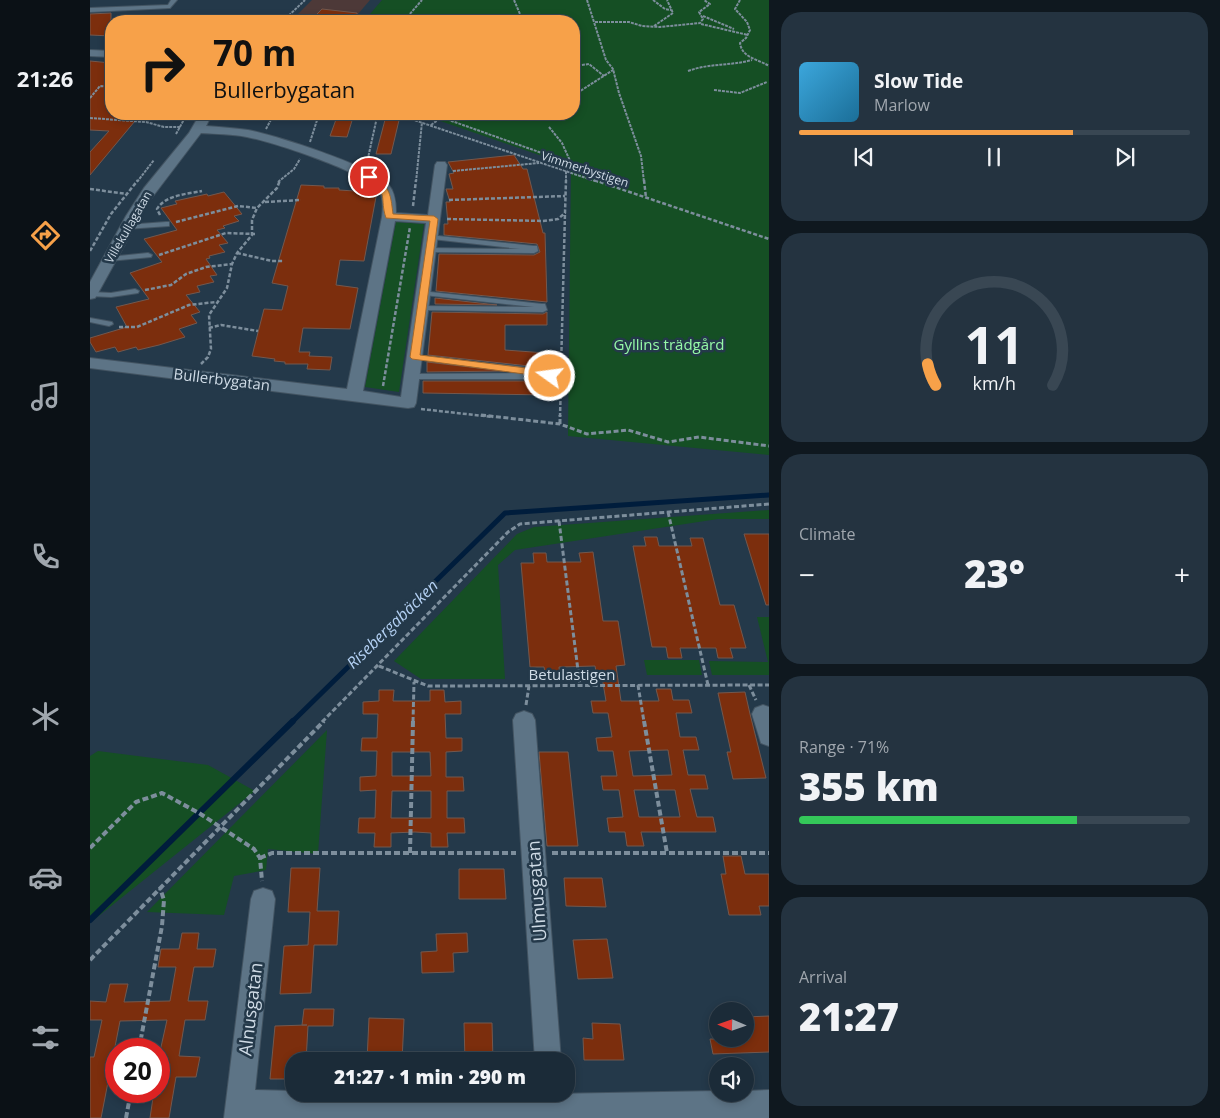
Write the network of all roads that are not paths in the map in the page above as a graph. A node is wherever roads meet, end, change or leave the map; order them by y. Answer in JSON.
{"nodes":[{"id":1,"x":174,"y":0,"type":"edge"},
{"id":2,"x":90,"y":10,"type":"edge"},
{"id":3,"x":90,"y":53,"type":"edge"},
{"id":4,"x":105,"y":54,"type":"edge"},
{"id":5,"x":203,"y":120,"type":"edge"},
{"id":6,"x":199,"y":129,"type":"junction"},
{"id":7,"x":440,"y":169,"type":"road end"},
{"id":8,"x":389,"y":217,"type":"junction"},
{"id":9,"x":434,"y":219,"type":"junction"},
{"id":10,"x":166,"y":224,"type":"road end"},
{"id":11,"x":126,"y":227,"type":"junction"},
{"id":12,"x":431,"y":244,"type":"junction"},
{"id":13,"x":148,"y":254,"type":"road end"},
{"id":14,"x":109,"y":259,"type":"junction"},
{"id":15,"x":135,"y":291,"type":"road end"},
{"id":16,"x":90,"y":294,"type":"edge"},
{"id":17,"x":423,"y":301,"type":"junction"},
{"id":18,"x":90,"y":320,"type":"edge"},
{"id":19,"x":109,"y":324,"type":"road end"},
{"id":20,"x":415,"y":357,"type":"junction"},
{"id":21,"x":90,"y":363,"type":"edge"},
{"id":22,"x":412,"y":376,"type":"junction"},
{"id":23,"x":354,"y":395,"type":"junction"},
{"id":24,"x":763,"y":714,"type":"dead end"},
{"id":25,"x":524,"y":720,"type":"dead end"},
{"id":26,"x":769,"y":737,"type":"edge"},
{"id":27,"x":263,"y":899,"type":"road end"},
{"id":28,"x":547,"y":1052,"type":"edge"},
{"id":29,"x":769,"y":1104,"type":"edge"},
{"id":30,"x":551,"y":1107,"type":"edge"},
{"id":31,"x":239,"y":1111,"type":"edge"}],
"edges":[{"from":1,"to":2,"type":"lane"},
{"from":3,"to":4,"type":"street"},
{"from":5,"to":6,"type":"street","name":"Villekullagatan"},
{"from":6,"to":8,"type":"street"},
{"from":6,"to":11,"type":"street","name":"Villekullagatan"},
{"from":7,"to":9,"type":"street","name":"Bullerbygatan"},
{"from":8,"to":9,"type":"street"},
{"from":8,"to":23,"type":"street"},
{"from":9,"to":12,"type":"street","name":"Bullerbygatan"},
{"from":10,"to":11,"type":"lane"},
{"from":11,"to":14,"type":"street","name":"Villekullagatan"},
{"from":12,"to":12,"type":"lane"},
{"from":12,"to":17,"type":"street","name":"Bullerbygatan"},
{"from":13,"to":14,"type":"lane"},
{"from":14,"to":16,"type":"street","name":"Villekullagatan"},
{"from":15,"to":16,"type":"lane"},
{"from":17,"to":17,"type":"lane"},
{"from":17,"to":20,"type":"street","name":"Bullerbygatan"},
{"from":18,"to":19,"type":"lane"},
{"from":20,"to":22,"type":"street","name":"Bullerbygatan"},
{"from":20,"to":22,"type":"lane"},
{"from":21,"to":23,"type":"street","name":"Bullerbygatan"},
{"from":22,"to":23,"type":"street","name":"Bullerbygatan"},
{"from":24,"to":26,"type":"street"},
{"from":25,"to":28,"type":"street","name":"Ulmusgatan"},
{"from":27,"to":31,"type":"street","name":"Alnusgatan"},
{"from":29,"to":30,"type":"street"},
{"from":30,"to":31,"type":"street"}]}
